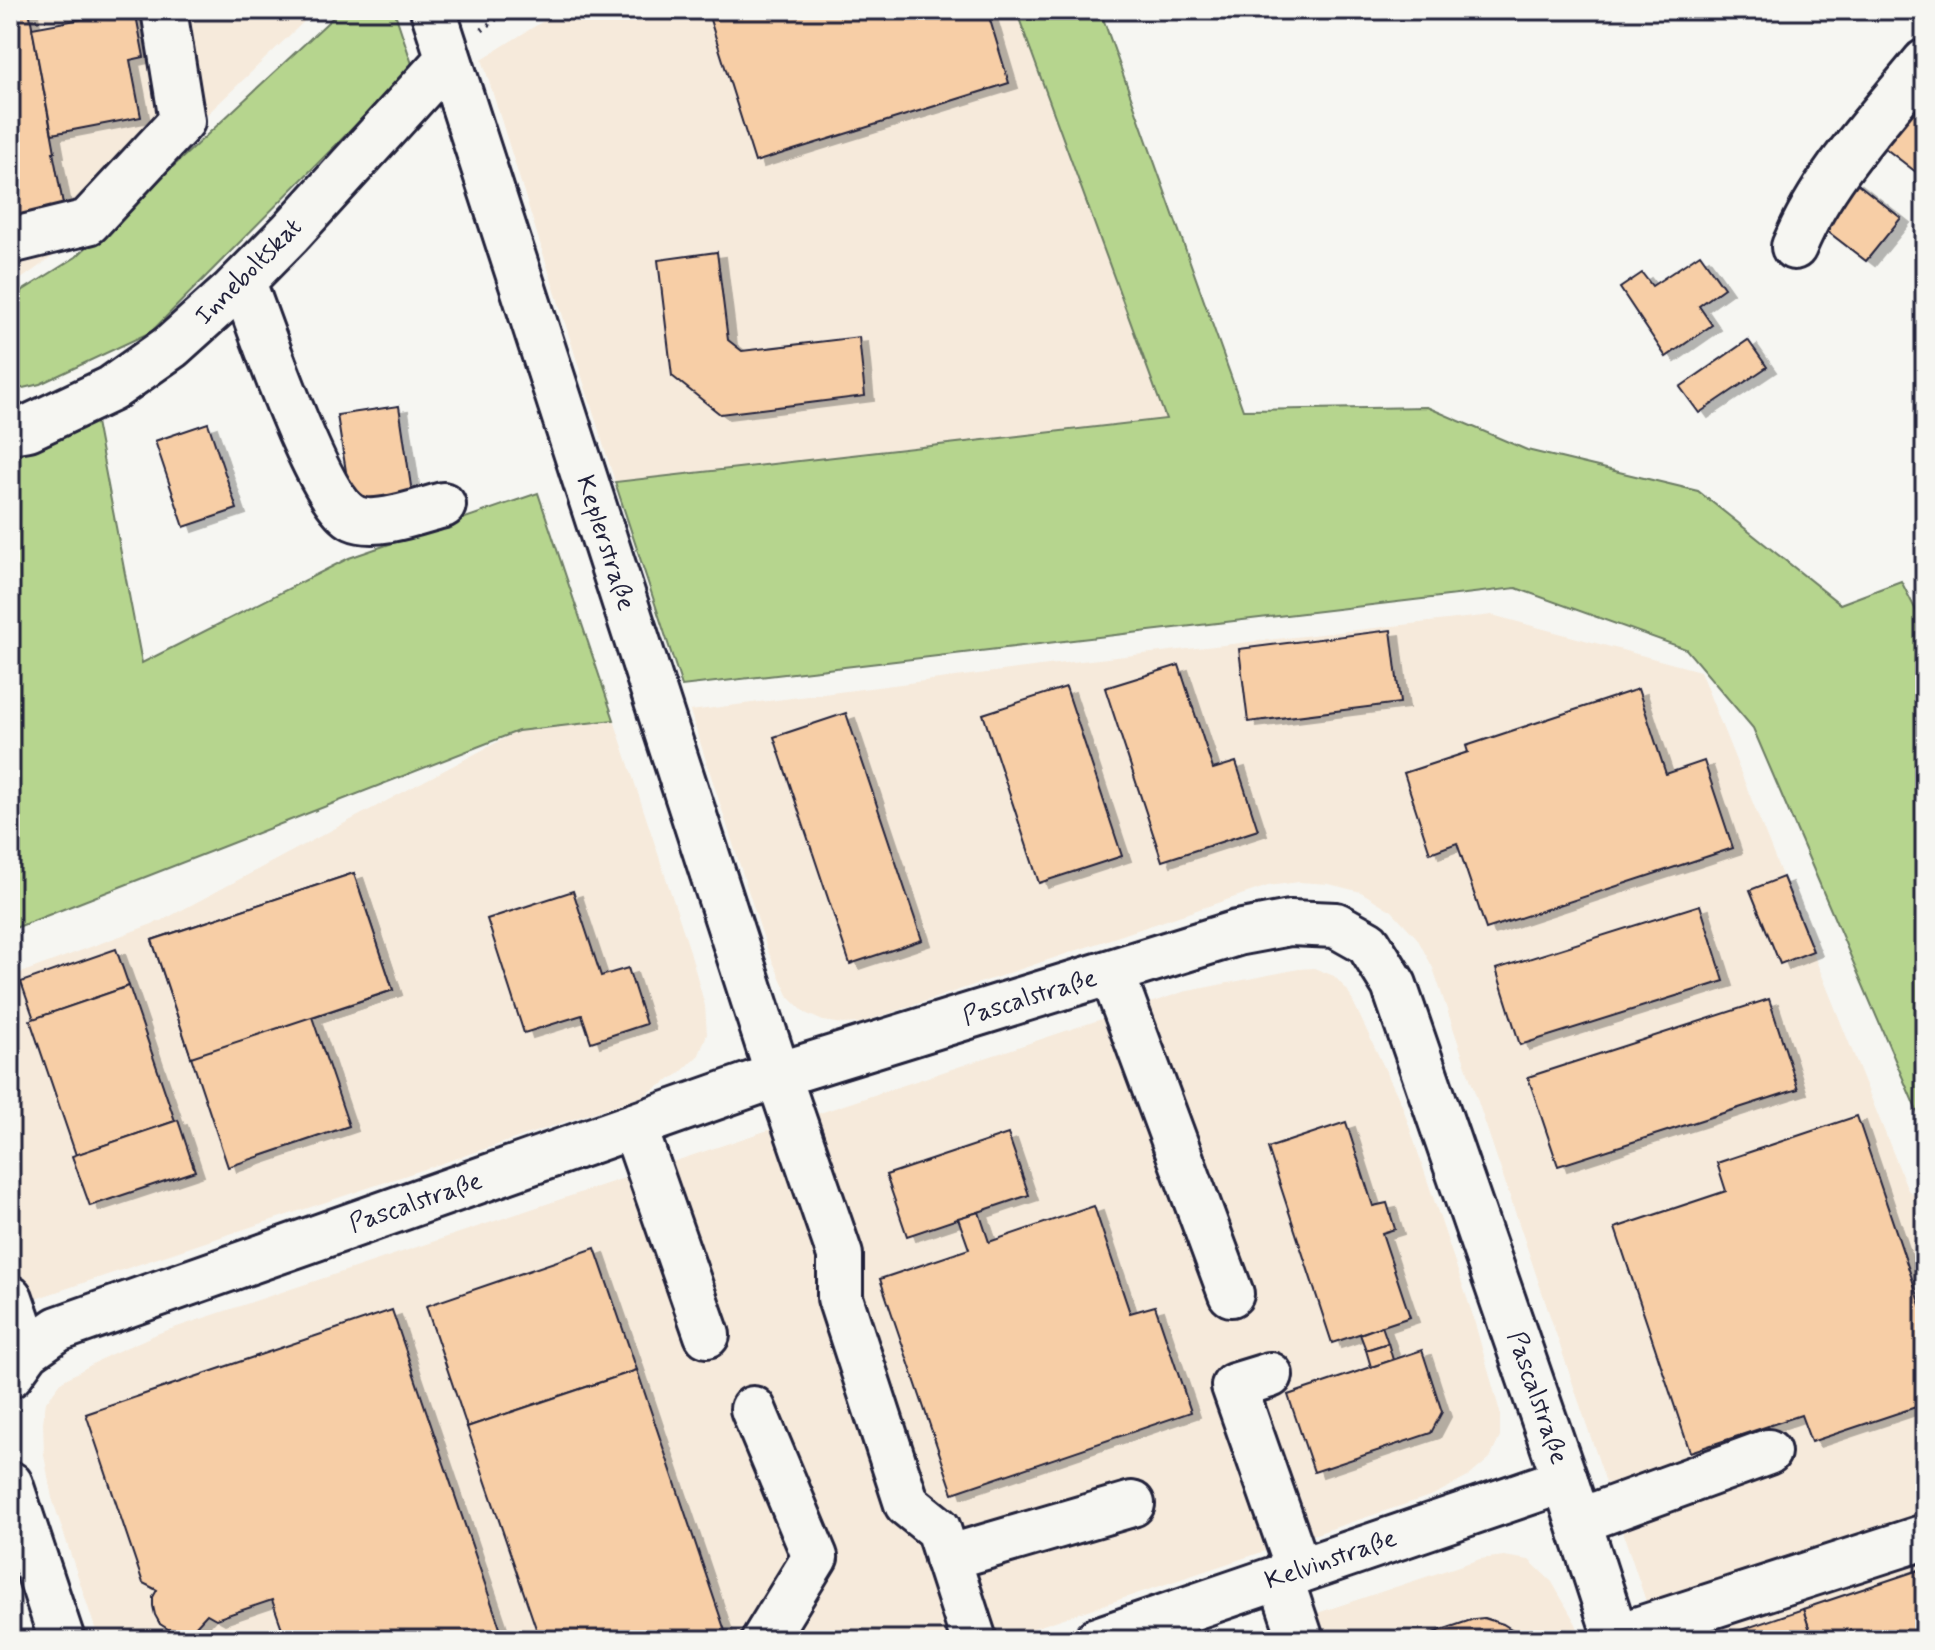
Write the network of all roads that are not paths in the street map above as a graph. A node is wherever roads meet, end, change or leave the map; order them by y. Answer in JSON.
{"nodes":[{"id":1,"x":164,"y":10,"type":"edge"},
{"id":2,"x":433,"y":10,"type":"edge"},
{"id":3,"x":448,"y":59,"type":"junction"},
{"id":4,"x":1925,"y":62,"type":"edge"},
{"id":5,"x":10,"y":241,"type":"edge"},
{"id":6,"x":1794,"y":247,"type":"dead end"},
{"id":7,"x":243,"y":282,"type":"junction"},
{"id":8,"x":10,"y":431,"type":"edge"},
{"id":9,"x":443,"y":505,"type":"dead end"},
{"id":10,"x":1112,"y":973,"type":"junction"},
{"id":11,"x":778,"y":1075,"type":"junction"},
{"id":12,"x":634,"y":1126,"type":"junction"},
{"id":13,"x":1231,"y":1294,"type":"dead end"},
{"id":14,"x":11,"y":1306,"type":"edge"},
{"id":15,"x":707,"y":1335,"type":"dead end"},
{"id":16,"x":19,"y":1362,"type":"edge"},
{"id":17,"x":1270,"y":1375,"type":"dead end"},
{"id":18,"x":753,"y":1409,"type":"dead end"},
{"id":19,"x":1768,"y":1452,"type":"dead end"},
{"id":20,"x":1565,"y":1480,"type":"junction"},
{"id":21,"x":10,"y":1484,"type":"edge"},
{"id":22,"x":1132,"y":1504,"type":"dead end"},
{"id":23,"x":1579,"y":1521,"type":"junction"},
{"id":24,"x":1925,"y":1537,"type":"edge"},
{"id":25,"x":947,"y":1558,"type":"junction"},
{"id":26,"x":1290,"y":1574,"type":"junction"},
{"id":27,"x":1616,"y":1638,"type":"edge"},
{"id":28,"x":62,"y":1640,"type":"edge"},
{"id":29,"x":764,"y":1640,"type":"edge"},
{"id":30,"x":974,"y":1640,"type":"edge"},
{"id":31,"x":1097,"y":1640,"type":"edge"},
{"id":32,"x":1301,"y":1640,"type":"edge"}],
"edges":[{"from":1,"to":5,"type":"street"},
{"from":2,"to":3,"type":"street","name":"Keplerstraße"},
{"from":3,"to":7,"type":"street","name":"Inneboltskat"},
{"from":3,"to":11,"type":"street","name":"Keplerstraße"},
{"from":4,"to":6,"type":"street"},
{"from":7,"to":8,"type":"street","name":"Inneboltskat"},
{"from":7,"to":9,"type":"street"},
{"from":10,"to":11,"type":"street","name":"Pascalstraße"},
{"from":10,"to":13,"type":"street"},
{"from":10,"to":20,"type":"street","name":"Pascalstraße"},
{"from":11,"to":12,"type":"street","name":"Pascalstraße"},
{"from":11,"to":25,"type":"street","name":"Keplerstraße"},
{"from":12,"to":15,"type":"street"},
{"from":12,"to":16,"type":"street","name":"Pascalstraße"},
{"from":14,"to":16,"type":"street"},
{"from":17,"to":26,"type":"street"},
{"from":18,"to":29,"type":"street"},
{"from":19,"to":23,"type":"street"},
{"from":20,"to":23,"type":"street","name":"Pascalstraße"},
{"from":20,"to":26,"type":"street","name":"Kelvinstraße"},
{"from":21,"to":28,"type":"street"},
{"from":22,"to":25,"type":"street"},
{"from":23,"to":27,"type":"street","name":"Pascalstraße"},
{"from":24,"to":27,"type":"street"},
{"from":25,"to":30,"type":"street","name":"Keplerstraße"},
{"from":26,"to":31,"type":"street","name":"Kelvinstraße"},
{"from":26,"to":32,"type":"street"}]}
